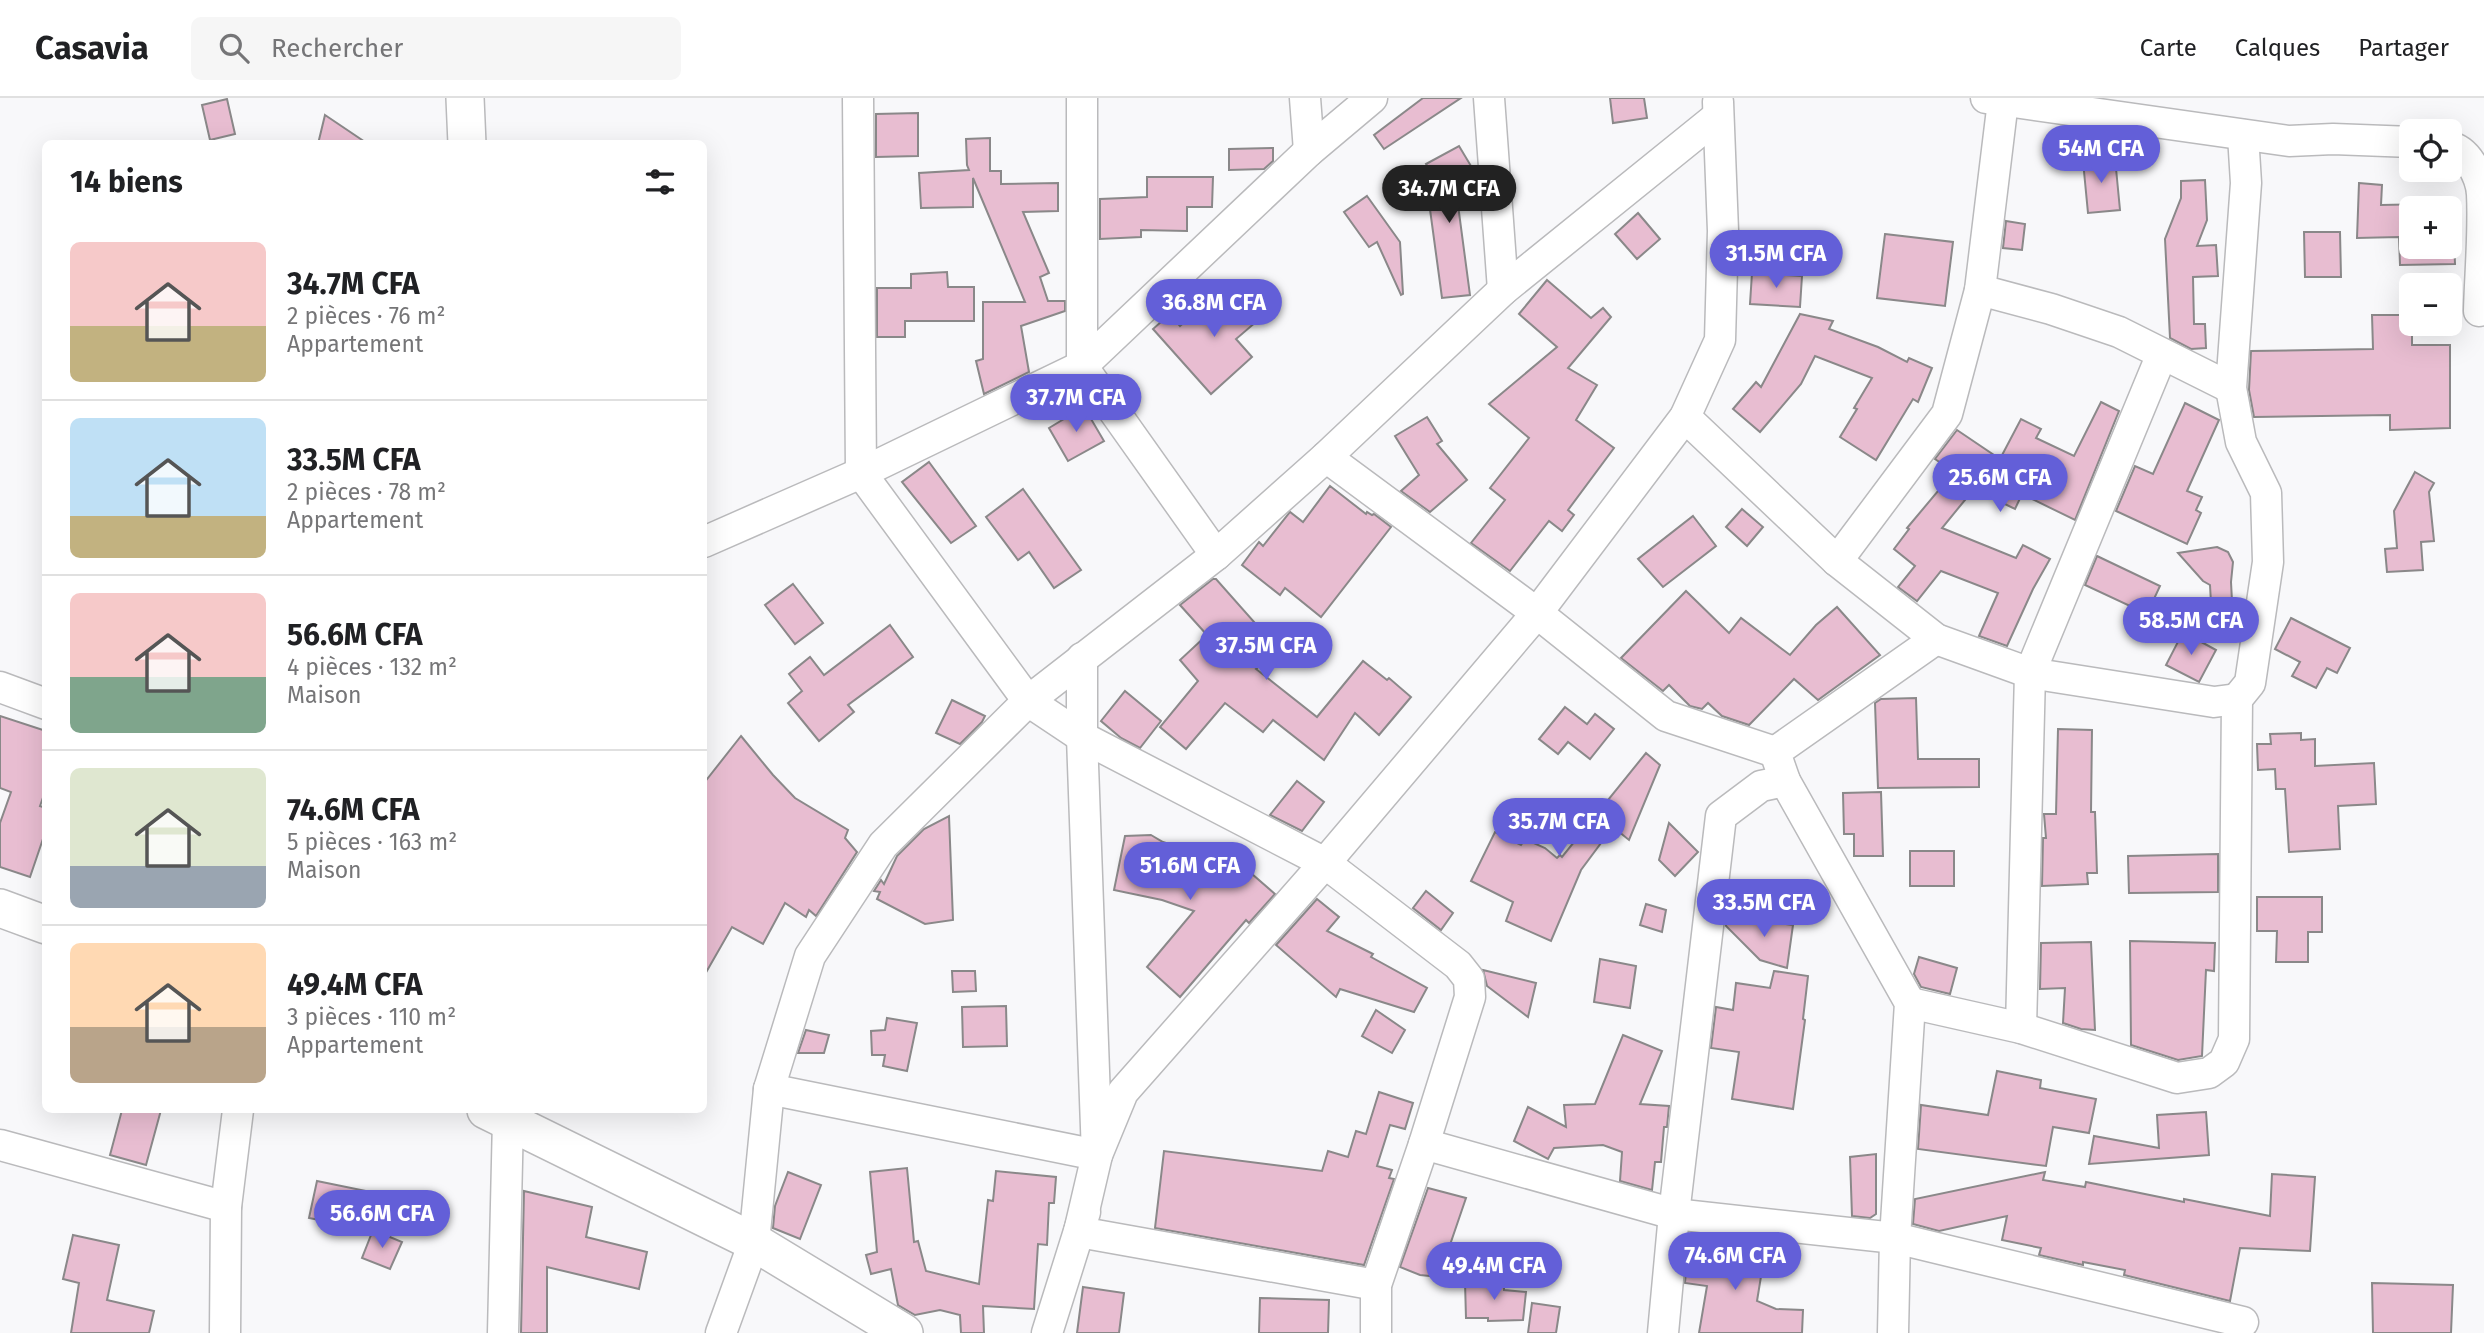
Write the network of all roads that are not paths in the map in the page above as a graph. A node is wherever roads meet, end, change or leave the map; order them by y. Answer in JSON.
{"nodes":[{"id":1,"x":466,"y":98,"type":"edge"},
{"id":2,"x":858,"y":98,"type":"edge"},
{"id":3,"x":1082,"y":98,"type":"edge"},
{"id":4,"x":1305,"y":98,"type":"edge"},
{"id":5,"x":1372,"y":98,"type":"edge"},
{"id":6,"x":1489,"y":98,"type":"edge"},
{"id":7,"x":1995,"y":100,"type":"edge"},
{"id":8,"x":1718,"y":108,"type":"edge"},
{"id":9,"x":2243,"y":135,"type":"junction"},
{"id":10,"x":467,"y":140,"type":"edge"},
{"id":11,"x":2399,"y":142,"type":"edge"},
{"id":12,"x":1309,"y":151,"type":"junction"},
{"id":13,"x":2462,"y":154,"type":"edge"},
{"id":14,"x":1503,"y":290,"type":"junction"},
{"id":15,"x":1980,"y":290,"type":"junction"},
{"id":16,"x":2479,"y":311,"type":"dead end"},
{"id":17,"x":2162,"y":354,"type":"junction"},
{"id":18,"x":1082,"y":366,"type":"junction"},
{"id":19,"x":2231,"y":388,"type":"junction"},
{"id":20,"x":1685,"y":417,"type":"junction"},
{"id":21,"x":1326,"y":457,"type":"junction"},
{"id":22,"x":861,"y":473,"type":"junction"},
{"id":23,"x":707,"y":541,"type":"edge"},
{"id":24,"x":1216,"y":555,"type":"junction"},
{"id":25,"x":1837,"y":561,"type":"junction"},
{"id":26,"x":1537,"y":613,"type":"junction"},
{"id":27,"x":1936,"y":639,"type":"junction"},
{"id":28,"x":1082,"y":658,"type":"junction"},
{"id":29,"x":2030,"y":673,"type":"junction"},
{"id":30,"x":0,"y":687,"type":"edge"},
{"id":31,"x":2237,"y":699,"type":"junction"},
{"id":32,"x":1028,"y":701,"type":"junction"},
{"id":33,"x":42,"y":703,"type":"edge"},
{"id":34,"x":1082,"y":737,"type":"junction"},
{"id":35,"x":1775,"y":752,"type":"junction"},
{"id":36,"x":1785,"y":781,"type":"junction"},
{"id":37,"x":1325,"y":863,"type":"junction"},
{"id":38,"x":0,"y":908,"type":"edge"},
{"id":39,"x":42,"y":924,"type":"edge"},
{"id":40,"x":1910,"y":1003,"type":"junction"},
{"id":41,"x":2021,"y":1028,"type":"junction"},
{"id":42,"x":769,"y":1089,"type":"junction"},
{"id":43,"x":1123,"y":1091,"type":"junction"},
{"id":44,"x":237,"y":1113,"type":"edge"},
{"id":45,"x":500,"y":1113,"type":"edge"},
{"id":46,"x":1424,"y":1144,"type":"junction"},
{"id":47,"x":0,"y":1146,"type":"edge"},
{"id":48,"x":1097,"y":1154,"type":"junction"},
{"id":49,"x":226,"y":1207,"type":"junction"},
{"id":50,"x":1674,"y":1214,"type":"junction"},
{"id":51,"x":1079,"y":1232,"type":"junction"},
{"id":52,"x":1895,"y":1238,"type":"junction"},
{"id":53,"x":754,"y":1242,"type":"junction"},
{"id":54,"x":1376,"y":1284,"type":"junction"},
{"id":55,"x":2243,"y":1322,"type":"dead end"},
{"id":56,"x":225,"y":1333,"type":"edge"},
{"id":57,"x":503,"y":1333,"type":"edge"},
{"id":58,"x":721,"y":1333,"type":"edge"},
{"id":59,"x":904,"y":1333,"type":"edge"},
{"id":60,"x":1047,"y":1333,"type":"edge"},
{"id":61,"x":1376,"y":1333,"type":"edge"},
{"id":62,"x":1663,"y":1333,"type":"edge"},
{"id":63,"x":1894,"y":1333,"type":"edge"}],
"edges":[{"from":1,"to":10,"type":"street"},
{"from":2,"to":22,"type":"street"},
{"from":3,"to":18,"type":"street"},
{"from":4,"to":12,"type":"street"},
{"from":5,"to":12,"type":"street"},
{"from":6,"to":14,"type":"street"},
{"from":7,"to":9,"type":"street"},
{"from":7,"to":15,"type":"street"},
{"from":8,"to":14,"type":"street"},
{"from":8,"to":20,"type":"street"},
{"from":9,"to":11,"type":"street"},
{"from":9,"to":19,"type":"street"},
{"from":12,"to":18,"type":"street"},
{"from":13,"to":16,"type":"street"},
{"from":14,"to":21,"type":"street"},
{"from":15,"to":17,"type":"street"},
{"from":15,"to":25,"type":"street"},
{"from":17,"to":19,"type":"street"},
{"from":17,"to":29,"type":"street"},
{"from":18,"to":22,"type":"street"},
{"from":18,"to":24,"type":"street"},
{"from":19,"to":31,"type":"street"},
{"from":20,"to":25,"type":"street"},
{"from":20,"to":26,"type":"street"},
{"from":21,"to":24,"type":"street"},
{"from":21,"to":26,"type":"street"},
{"from":22,"to":23,"type":"street"},
{"from":22,"to":32,"type":"street"},
{"from":24,"to":28,"type":"street"},
{"from":25,"to":27,"type":"street"},
{"from":26,"to":35,"type":"street"},
{"from":26,"to":37,"type":"street"},
{"from":27,"to":29,"type":"street"},
{"from":27,"to":35,"type":"street"},
{"from":28,"to":32,"type":"street"},
{"from":28,"to":34,"type":"street"},
{"from":29,"to":31,"type":"street"},
{"from":29,"to":41,"type":"street"},
{"from":30,"to":33,"type":"street"},
{"from":31,"to":41,"type":"street"},
{"from":32,"to":34,"type":"street"},
{"from":32,"to":42,"type":"street"},
{"from":34,"to":37,"type":"street"},
{"from":34,"to":48,"type":"street"},
{"from":35,"to":36,"type":"street"},
{"from":36,"to":40,"type":"street"},
{"from":36,"to":50,"type":"street"},
{"from":37,"to":43,"type":"street"},
{"from":37,"to":46,"type":"street"},
{"from":38,"to":39,"type":"street"},
{"from":40,"to":41,"type":"street"},
{"from":40,"to":52,"type":"street"},
{"from":42,"to":48,"type":"street"},
{"from":42,"to":53,"type":"street"},
{"from":43,"to":48,"type":"street"},
{"from":43,"to":51,"type":"street"},
{"from":44,"to":49,"type":"street"},
{"from":45,"to":53,"type":"street"},
{"from":45,"to":57,"type":"street"},
{"from":46,"to":50,"type":"street"},
{"from":46,"to":54,"type":"street"},
{"from":47,"to":49,"type":"street"},
{"from":48,"to":51,"type":"street"},
{"from":49,"to":56,"type":"street"},
{"from":50,"to":52,"type":"street"},
{"from":50,"to":62,"type":"street"},
{"from":51,"to":54,"type":"street"},
{"from":51,"to":60,"type":"street"},
{"from":52,"to":55,"type":"street"},
{"from":52,"to":63,"type":"street"},
{"from":53,"to":58,"type":"street"},
{"from":53,"to":59,"type":"street"},
{"from":54,"to":61,"type":"street"}]}
